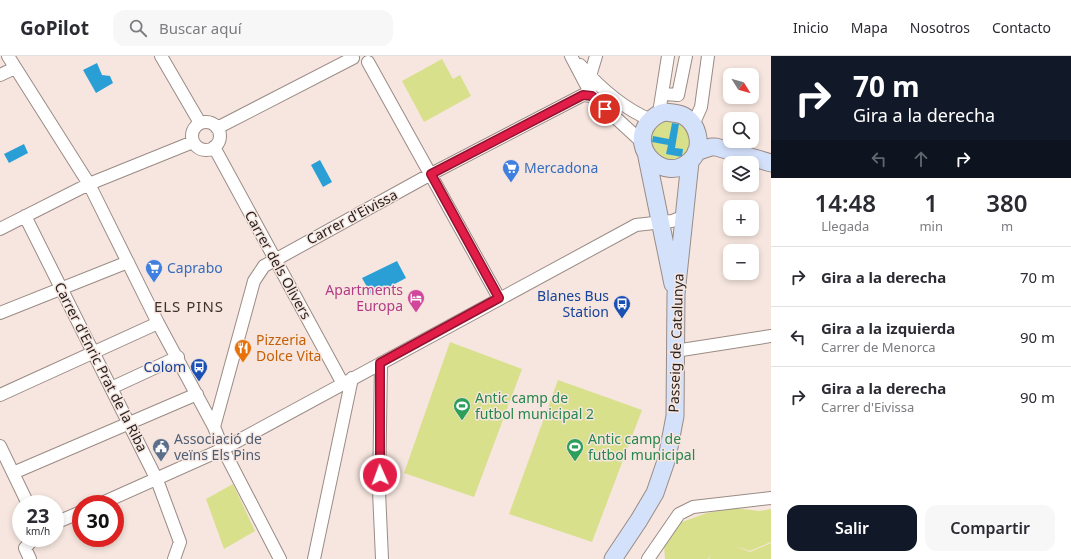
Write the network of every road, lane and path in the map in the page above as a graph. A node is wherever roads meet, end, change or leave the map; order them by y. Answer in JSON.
{"nodes":[{"id":1,"x":8,"y":56,"type":"edge"},
{"id":2,"x":161,"y":56,"type":"edge"},
{"id":3,"x":572,"y":56,"type":"edge"},
{"id":4,"x":596,"y":56,"type":"edge"},
{"id":5,"x":668,"y":56,"type":"edge"},
{"id":6,"x":686,"y":56,"type":"edge"},
{"id":7,"x":708,"y":56,"type":"edge"},
{"id":8,"x":352,"y":57,"type":"edge"},
{"id":9,"x":371,"y":59,"type":"edge"},
{"id":10,"x":15,"y":68,"type":"junction"},
{"id":11,"x":0,"y":75,"type":"edge"},
{"id":12,"x":590,"y":76,"type":"junction"},
{"id":13,"x":665,"y":94,"type":"dead end"},
{"id":14,"x":592,"y":96,"type":"junction"},
{"id":15,"x":655,"y":116,"type":"junction"},
{"id":16,"x":200,"y":123,"type":"junction"},
{"id":17,"x":217,"y":128,"type":"junction"},
{"id":18,"x":695,"y":129,"type":"junction"},
{"id":19,"x":193,"y":142,"type":"junction"},
{"id":20,"x":214,"y":147,"type":"junction"},
{"id":21,"x":645,"y":149,"type":"junction"},
{"id":22,"x":771,"y":153,"type":"edge"},
{"id":23,"x":693,"y":157,"type":"junction"},
{"id":24,"x":771,"y":163,"type":"edge"},
{"id":25,"x":431,"y":174,"type":"junction"},
{"id":26,"x":88,"y":184,"type":"junction"},
{"id":27,"x":25,"y":216,"type":"junction"},
{"id":28,"x":685,"y":216,"type":"junction"},
{"id":29,"x":660,"y":221,"type":"junction"},
{"id":30,"x":0,"y":229,"type":"edge"},
{"id":31,"x":275,"y":259,"type":"junction"},
{"id":32,"x":128,"y":262,"type":"junction"},
{"id":33,"x":61,"y":287,"type":"junction"},
{"id":34,"x":676,"y":294,"type":"junction"},
{"id":35,"x":499,"y":298,"type":"junction"},
{"id":36,"x":0,"y":313,"type":"edge"},
{"id":37,"x":158,"y":323,"type":"junction"},
{"id":38,"x":771,"y":336,"type":"edge"},
{"id":39,"x":675,"y":351,"type":"junction"},
{"id":40,"x":94,"y":352,"type":"junction"},
{"id":41,"x":178,"y":357,"type":"junction"},
{"id":42,"x":380,"y":363,"type":"junction"},
{"id":43,"x":347,"y":381,"type":"junction"},
{"id":44,"x":111,"y":388,"type":"junction"},
{"id":45,"x":197,"y":394,"type":"junction"},
{"id":46,"x":0,"y":395,"type":"edge"},
{"id":47,"x":129,"y":422,"type":"junction"},
{"id":48,"x":214,"y":427,"type":"junction"},
{"id":49,"x":0,"y":446,"type":"edge"},
{"id":50,"x":223,"y":449,"type":"junction"},
{"id":51,"x":7,"y":470,"type":"edge"},
{"id":52,"x":157,"y":480,"type":"junction"},
{"id":53,"x":22,"y":495,"type":"edge"},
{"id":54,"x":121,"y":495,"type":"edge"},
{"id":55,"x":771,"y":498,"type":"edge"},
{"id":56,"x":174,"y":559,"type":"edge"},
{"id":57,"x":280,"y":559,"type":"edge"},
{"id":58,"x":314,"y":559,"type":"edge"},
{"id":59,"x":382,"y":559,"type":"edge"},
{"id":60,"x":613,"y":559,"type":"edge"},
{"id":61,"x":648,"y":559,"type":"edge"}],
"edges":[{"from":1,"to":10,"type":"street"},
{"from":2,"to":16,"type":"street"},
{"from":3,"to":12,"type":"street"},
{"from":3,"to":14,"type":"street"},
{"from":4,"to":12,"type":"street"},
{"from":5,"to":15,"type":"street"},
{"from":6,"to":13,"type":"street"},
{"from":7,"to":18,"type":"street"},
{"from":8,"to":9,"type":"street"},
{"from":8,"to":17,"type":"street"},
{"from":9,"to":25,"type":"street"},
{"from":10,"to":11,"type":"street"},
{"from":10,"to":26,"type":"street"},
{"from":12,"to":15,"type":"street"},
{"from":14,"to":21,"type":"street"},
{"from":14,"to":25,"type":"street","name":"Carrer d'Eivissa"},
{"from":15,"to":18,"type":"street"},
{"from":15,"to":21,"type":"street"},
{"from":16,"to":17,"type":"street"},
{"from":16,"to":19,"type":"street"},
{"from":17,"to":20,"type":"street"},
{"from":18,"to":22,"type":"street"},
{"from":18,"to":23,"type":"street"},
{"from":19,"to":20,"type":"street"},
{"from":19,"to":26,"type":"street"},
{"from":20,"to":31,"type":"street","name":"Carrer dels Olivers"},
{"from":21,"to":23,"type":"street"},
{"from":21,"to":29,"type":"street"},
{"from":23,"to":24,"type":"street"},
{"from":23,"to":28,"type":"street","name":"Passeig de Catalunya"},
{"from":25,"to":31,"type":"street","name":"Carrer d'Eivissa"},
{"from":25,"to":35,"type":"street"},
{"from":26,"to":27,"type":"street"},
{"from":26,"to":32,"type":"street"},
{"from":27,"to":30,"type":"street"},
{"from":27,"to":33,"type":"street","name":"Carrer d'Enric Prat de la Riba"},
{"from":28,"to":29,"type":"street"},
{"from":28,"to":34,"type":"street","name":"Passeig de Catalunya"},
{"from":29,"to":34,"type":"street"},
{"from":29,"to":35,"type":"street"},
{"from":31,"to":43,"type":"street","name":"Carrer dels Olivers"},
{"from":31,"to":48,"type":"street","name":"Carrer d'Eivissa"},
{"from":32,"to":33,"type":"street"},
{"from":32,"to":37,"type":"street"},
{"from":33,"to":36,"type":"street"},
{"from":33,"to":40,"type":"street","name":"Carrer d'Enric Prat de la Riba"},
{"from":34,"to":39,"type":"street","name":"Passeig de Catalunya"},
{"from":35,"to":42,"type":"street"},
{"from":37,"to":40,"type":"street"},
{"from":37,"to":41,"type":"street"},
{"from":38,"to":39,"type":"street"},
{"from":39,"to":60,"type":"street","name":"Passeig de Catalunya"},
{"from":40,"to":44,"type":"street","name":"Carrer d'Enric Prat de la Riba"},
{"from":40,"to":46,"type":"street"},
{"from":41,"to":44,"type":"street"},
{"from":41,"to":45,"type":"street"},
{"from":42,"to":43,"type":"street"},
{"from":42,"to":59,"type":"street"},
{"from":43,"to":50,"type":"street"},
{"from":43,"to":58,"type":"street"},
{"from":44,"to":47,"type":"street","name":"Carrer d'Enric Prat de la Riba"},
{"from":45,"to":47,"type":"street"},
{"from":45,"to":48,"type":"street"},
{"from":47,"to":51,"type":"street"},
{"from":47,"to":52,"type":"street","name":"Carrer d'Enric Prat de la Riba"},
{"from":48,"to":50,"type":"street"},
{"from":49,"to":51,"type":"street"},
{"from":50,"to":52,"type":"street"},
{"from":50,"to":57,"type":"street"},
{"from":51,"to":53,"type":"street"},
{"from":52,"to":54,"type":"street"},
{"from":52,"to":56,"type":"street","name":"Carrer d'Enric Prat de la Riba"},
{"from":55,"to":61,"type":"street"}]}
